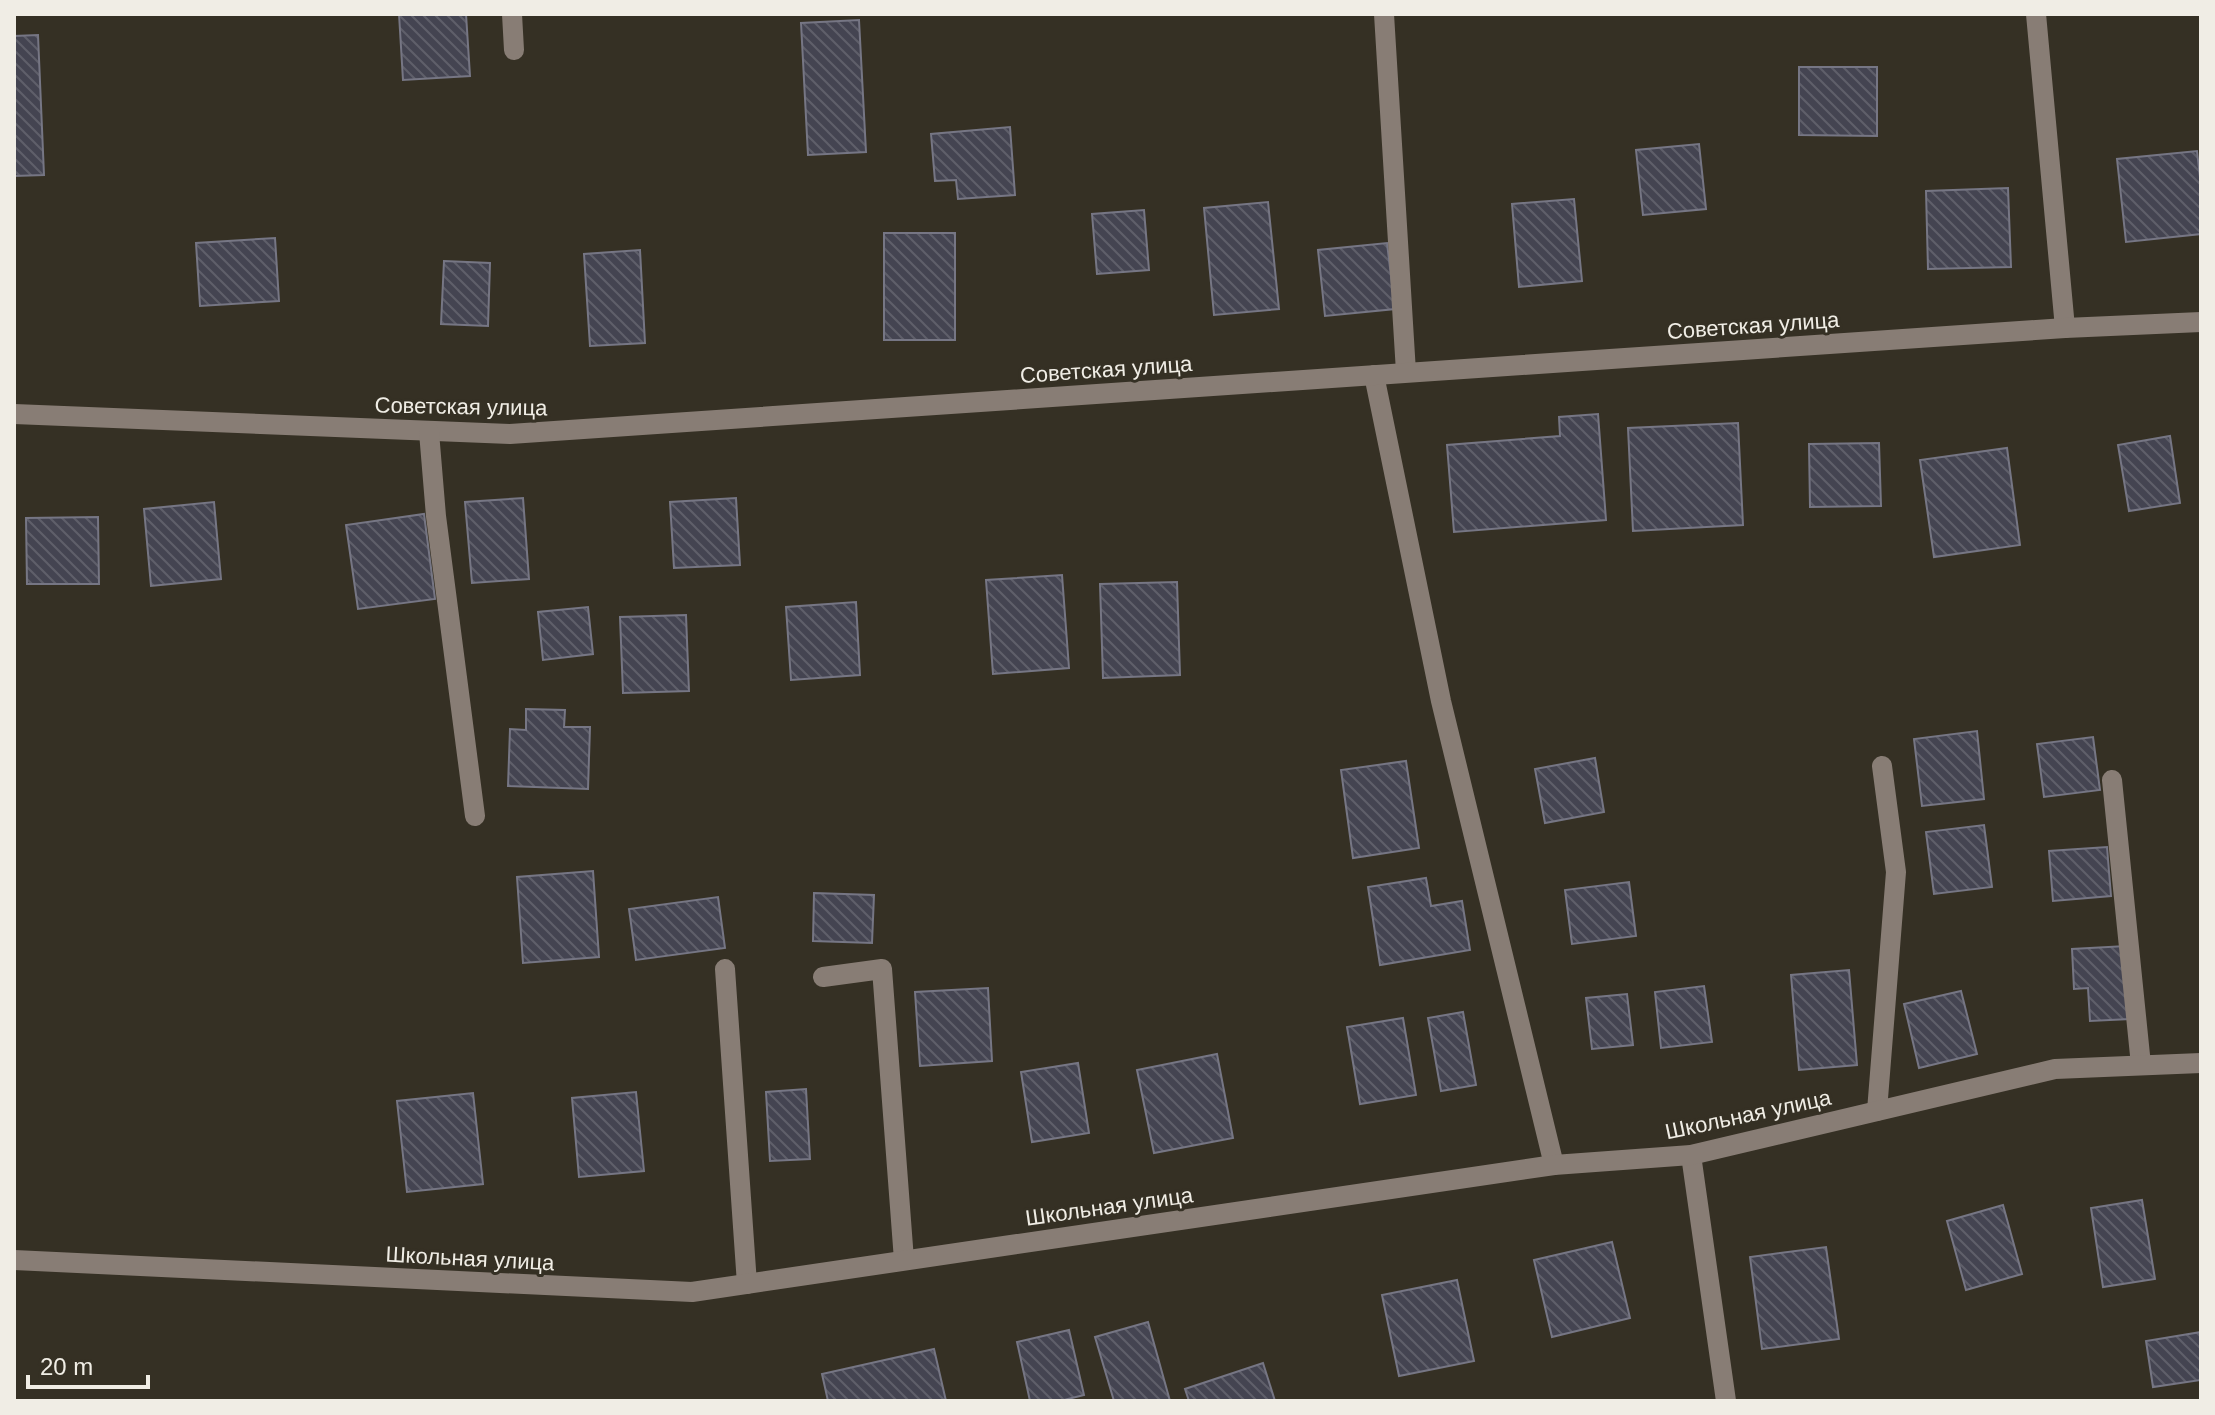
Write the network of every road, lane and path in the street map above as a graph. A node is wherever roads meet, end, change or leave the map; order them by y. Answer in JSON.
{"nodes":[{"id":1,"x":512,"y":14,"type":"edge"},
{"id":2,"x":1384,"y":14,"type":"edge"},
{"id":3,"x":2036,"y":14,"type":"edge"},
{"id":4,"x":514,"y":50,"type":"dead end"},
{"id":5,"x":2201,"y":322,"type":"edge"},
{"id":6,"x":2065,"y":328,"type":"junction"},
{"id":7,"x":1406,"y":372,"type":"junction"},
{"id":8,"x":1374,"y":375,"type":"junction"},
{"id":9,"x":14,"y":414,"type":"edge"},
{"id":10,"x":429,"y":432,"type":"junction"},
{"id":11,"x":1882,"y":766,"type":"dead end"},
{"id":12,"x":2112,"y":780,"type":"dead end"},
{"id":13,"x":475,"y":816,"type":"dead end"},
{"id":14,"x":725,"y":969,"type":"dead end"},
{"id":15,"x":823,"y":977,"type":"dead end"},
{"id":16,"x":2201,"y":1063,"type":"edge"},
{"id":17,"x":2141,"y":1065,"type":"junction"},
{"id":18,"x":1877,"y":1111,"type":"junction"},
{"id":19,"x":1691,"y":1155,"type":"junction"},
{"id":20,"x":1554,"y":1165,"type":"junction"},
{"id":21,"x":14,"y":1260,"type":"edge"},
{"id":22,"x":904,"y":1260,"type":"junction"},
{"id":23,"x":747,"y":1284,"type":"junction"},
{"id":24,"x":1726,"y":1401,"type":"edge"}],
"edges":[{"from":1,"to":4,"type":"street"},
{"from":2,"to":7,"type":"street"},
{"from":3,"to":6,"type":"street"},
{"from":5,"to":6,"type":"street","name":"Советская улица"},
{"from":6,"to":7,"type":"street","name":"Советская улица"},
{"from":7,"to":8,"type":"street","name":"Советская улица"},
{"from":8,"to":10,"type":"street","name":"Советская улица"},
{"from":8,"to":20,"type":"street"},
{"from":9,"to":10,"type":"street","name":"Советская улица"},
{"from":10,"to":13,"type":"street"},
{"from":11,"to":18,"type":"street"},
{"from":12,"to":17,"type":"street"},
{"from":14,"to":23,"type":"street"},
{"from":15,"to":22,"type":"street"},
{"from":16,"to":17,"type":"street","name":"Школьная улица"},
{"from":17,"to":18,"type":"street","name":"Школьная улица"},
{"from":18,"to":19,"type":"street","name":"Школьная улица"},
{"from":19,"to":20,"type":"street","name":"Школьная улица"},
{"from":19,"to":24,"type":"street"},
{"from":20,"to":22,"type":"street","name":"Школьная улица"},
{"from":21,"to":23,"type":"street","name":"Школьная улица"},
{"from":22,"to":23,"type":"street","name":"Школьная улица"}]}
